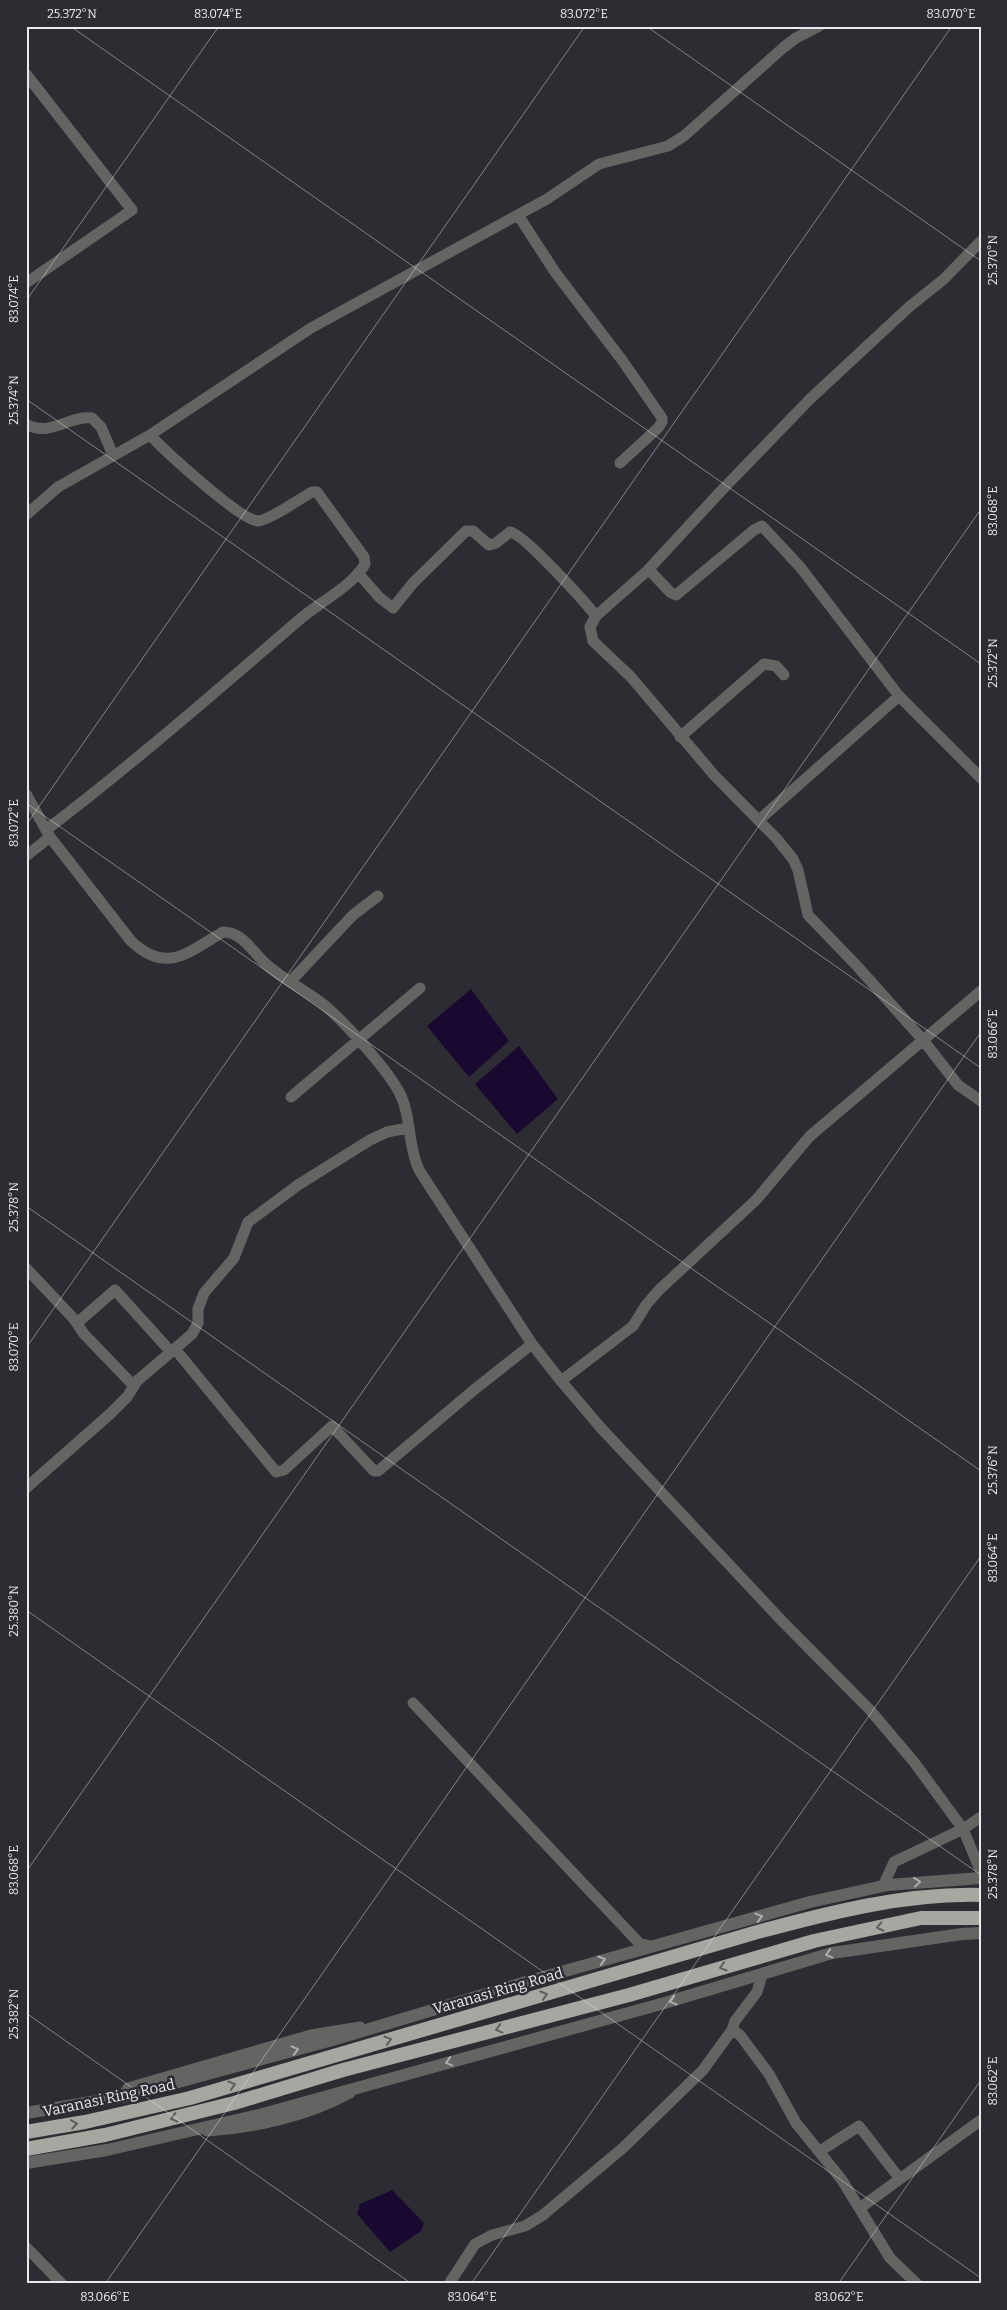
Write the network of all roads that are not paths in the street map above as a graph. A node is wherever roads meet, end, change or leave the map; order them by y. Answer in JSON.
{"nodes":[{"id":1,"x":820,"y":26,"type":"edge"},
{"id":2,"x":26,"y":74,"type":"edge"},
{"id":3,"x":518,"y":214,"type":"junction"},
{"id":4,"x":981,"y":241,"type":"edge"},
{"id":5,"x":26,"y":283,"type":"edge"},
{"id":6,"x":26,"y":424,"type":"edge"},
{"id":7,"x":150,"y":435,"type":"junction"},
{"id":8,"x":113,"y":455,"type":"junction"},
{"id":9,"x":620,"y":463,"type":"dead end"},
{"id":10,"x":26,"y":515,"type":"edge"},
{"id":11,"x":648,"y":571,"type":"junction"},
{"id":12,"x":358,"y":573,"type":"junction"},
{"id":13,"x":596,"y":616,"type":"junction"},
{"id":14,"x":784,"y":675,"type":"dead end"},
{"id":15,"x":899,"y":696,"type":"junction"},
{"id":16,"x":680,"y":737,"type":"junction"},
{"id":17,"x":981,"y":778,"type":"edge"},
{"id":18,"x":26,"y":794,"type":"edge"},
{"id":19,"x":759,"y":820,"type":"junction"},
{"id":20,"x":48,"y":834,"type":"junction"},
{"id":21,"x":26,"y":856,"type":"edge"},
{"id":22,"x":378,"y":896,"type":"dead end"},
{"id":23,"x":290,"y":982,"type":"junction"},
{"id":24,"x":420,"y":988,"type":"dead end"},
{"id":25,"x":981,"y":991,"type":"edge"},
{"id":26,"x":923,"y":1040,"type":"junction"},
{"id":27,"x":358,"y":1041,"type":"junction"},
{"id":28,"x":291,"y":1096,"type":"dead end"},
{"id":29,"x":981,"y":1101,"type":"edge"},
{"id":30,"x":408,"y":1128,"type":"junction"},
{"id":31,"x":26,"y":1268,"type":"edge"},
{"id":32,"x":77,"y":1323,"type":"junction"},
{"id":33,"x":532,"y":1344,"type":"junction"},
{"id":34,"x":173,"y":1351,"type":"junction"},
{"id":35,"x":562,"y":1381,"type":"junction"},
{"id":36,"x":133,"y":1385,"type":"junction"},
{"id":37,"x":26,"y":1488,"type":"edge"},
{"id":38,"x":413,"y":1703,"type":"dead end"},
{"id":39,"x":981,"y":1817,"type":"edge"},
{"id":40,"x":964,"y":1829,"type":"junction"},
{"id":41,"x":981,"y":1872,"type":"edge"},
{"id":42,"x":981,"y":1878,"type":"edge"},
{"id":43,"x":883,"y":1886,"type":"junction"},
{"id":44,"x":981,"y":1895,"type":"edge"},
{"id":45,"x":981,"y":1918,"type":"edge"},
{"id":46,"x":981,"y":1933,"type":"edge"},
{"id":47,"x":650,"y":1946,"type":"junction"},
{"id":48,"x":762,"y":1975,"type":"junction"},
{"id":49,"x":732,"y":2030,"type":"junction"},
{"id":50,"x":26,"y":2113,"type":"edge"},
{"id":51,"x":981,"y":2120,"type":"edge"},
{"id":52,"x":26,"y":2132,"type":"edge"},
{"id":53,"x":26,"y":2148,"type":"edge"},
{"id":54,"x":820,"y":2151,"type":"junction"},
{"id":55,"x":26,"y":2163,"type":"edge"},
{"id":56,"x":900,"y":2179,"type":"junction"},
{"id":57,"x":860,"y":2208,"type":"junction"},
{"id":58,"x":26,"y":2247,"type":"edge"},
{"id":59,"x":62,"y":2284,"type":"edge"},
{"id":60,"x":449,"y":2284,"type":"edge"},
{"id":61,"x":917,"y":2284,"type":"edge"}],
"edges":[{"from":1,"to":3,"type":"street"},
{"from":2,"to":5,"type":"street"},
{"from":3,"to":7,"type":"street"},
{"from":3,"to":9,"type":"street"},
{"from":4,"to":11,"type":"street"},
{"from":6,"to":8,"type":"street"},
{"from":7,"to":8,"type":"street"},
{"from":7,"to":12,"type":"street"},
{"from":8,"to":10,"type":"street"},
{"from":11,"to":13,"type":"street"},
{"from":11,"to":15,"type":"street"},
{"from":12,"to":13,"type":"street"},
{"from":12,"to":20,"type":"street"},
{"from":13,"to":16,"type":"street"},
{"from":14,"to":16,"type":"street"},
{"from":15,"to":17,"type":"street"},
{"from":15,"to":19,"type":"street"},
{"from":16,"to":19,"type":"street"},
{"from":18,"to":20,"type":"street"},
{"from":19,"to":26,"type":"street"},
{"from":20,"to":21,"type":"street"},
{"from":20,"to":23,"type":"street"},
{"from":22,"to":23,"type":"street"},
{"from":23,"to":27,"type":"street"},
{"from":24,"to":27,"type":"street"},
{"from":25,"to":26,"type":"street"},
{"from":26,"to":29,"type":"street"},
{"from":26,"to":35,"type":"street"},
{"from":27,"to":28,"type":"street"},
{"from":27,"to":30,"type":"street"},
{"from":30,"to":33,"type":"street"},
{"from":30,"to":34,"type":"street"},
{"from":31,"to":32,"type":"street"},
{"from":32,"to":34,"type":"street"},
{"from":32,"to":36,"type":"street"},
{"from":33,"to":34,"type":"street"},
{"from":33,"to":35,"type":"street"},
{"from":34,"to":36,"type":"street"},
{"from":35,"to":40,"type":"street"},
{"from":36,"to":37,"type":"street"},
{"from":38,"to":47,"type":"street"},
{"from":39,"to":40,"type":"street"},
{"from":40,"to":41,"type":"street"},
{"from":40,"to":43,"type":"street"},
{"from":43,"to":42,"type":"street","one_way":true},
{"from":47,"to":43,"type":"street","one_way":true},
{"from":52,"to":44,"type":"highway","name":"Varanasi Ring Road","one_way":true},
{"from":45,"to":53,"type":"highway","one_way":true},
{"from":46,"to":48,"type":"street","one_way":true},
{"from":50,"to":47,"type":"street","one_way":true},
{"from":48,"to":49,"type":"street"},
{"from":48,"to":55,"type":"street","one_way":true},
{"from":49,"to":54,"type":"street"},
{"from":49,"to":60,"type":"street"},
{"from":51,"to":56,"type":"street"},
{"from":54,"to":56,"type":"street"},
{"from":54,"to":57,"type":"street"},
{"from":56,"to":57,"type":"street"},
{"from":57,"to":61,"type":"street"},
{"from":58,"to":59,"type":"street"}]}
